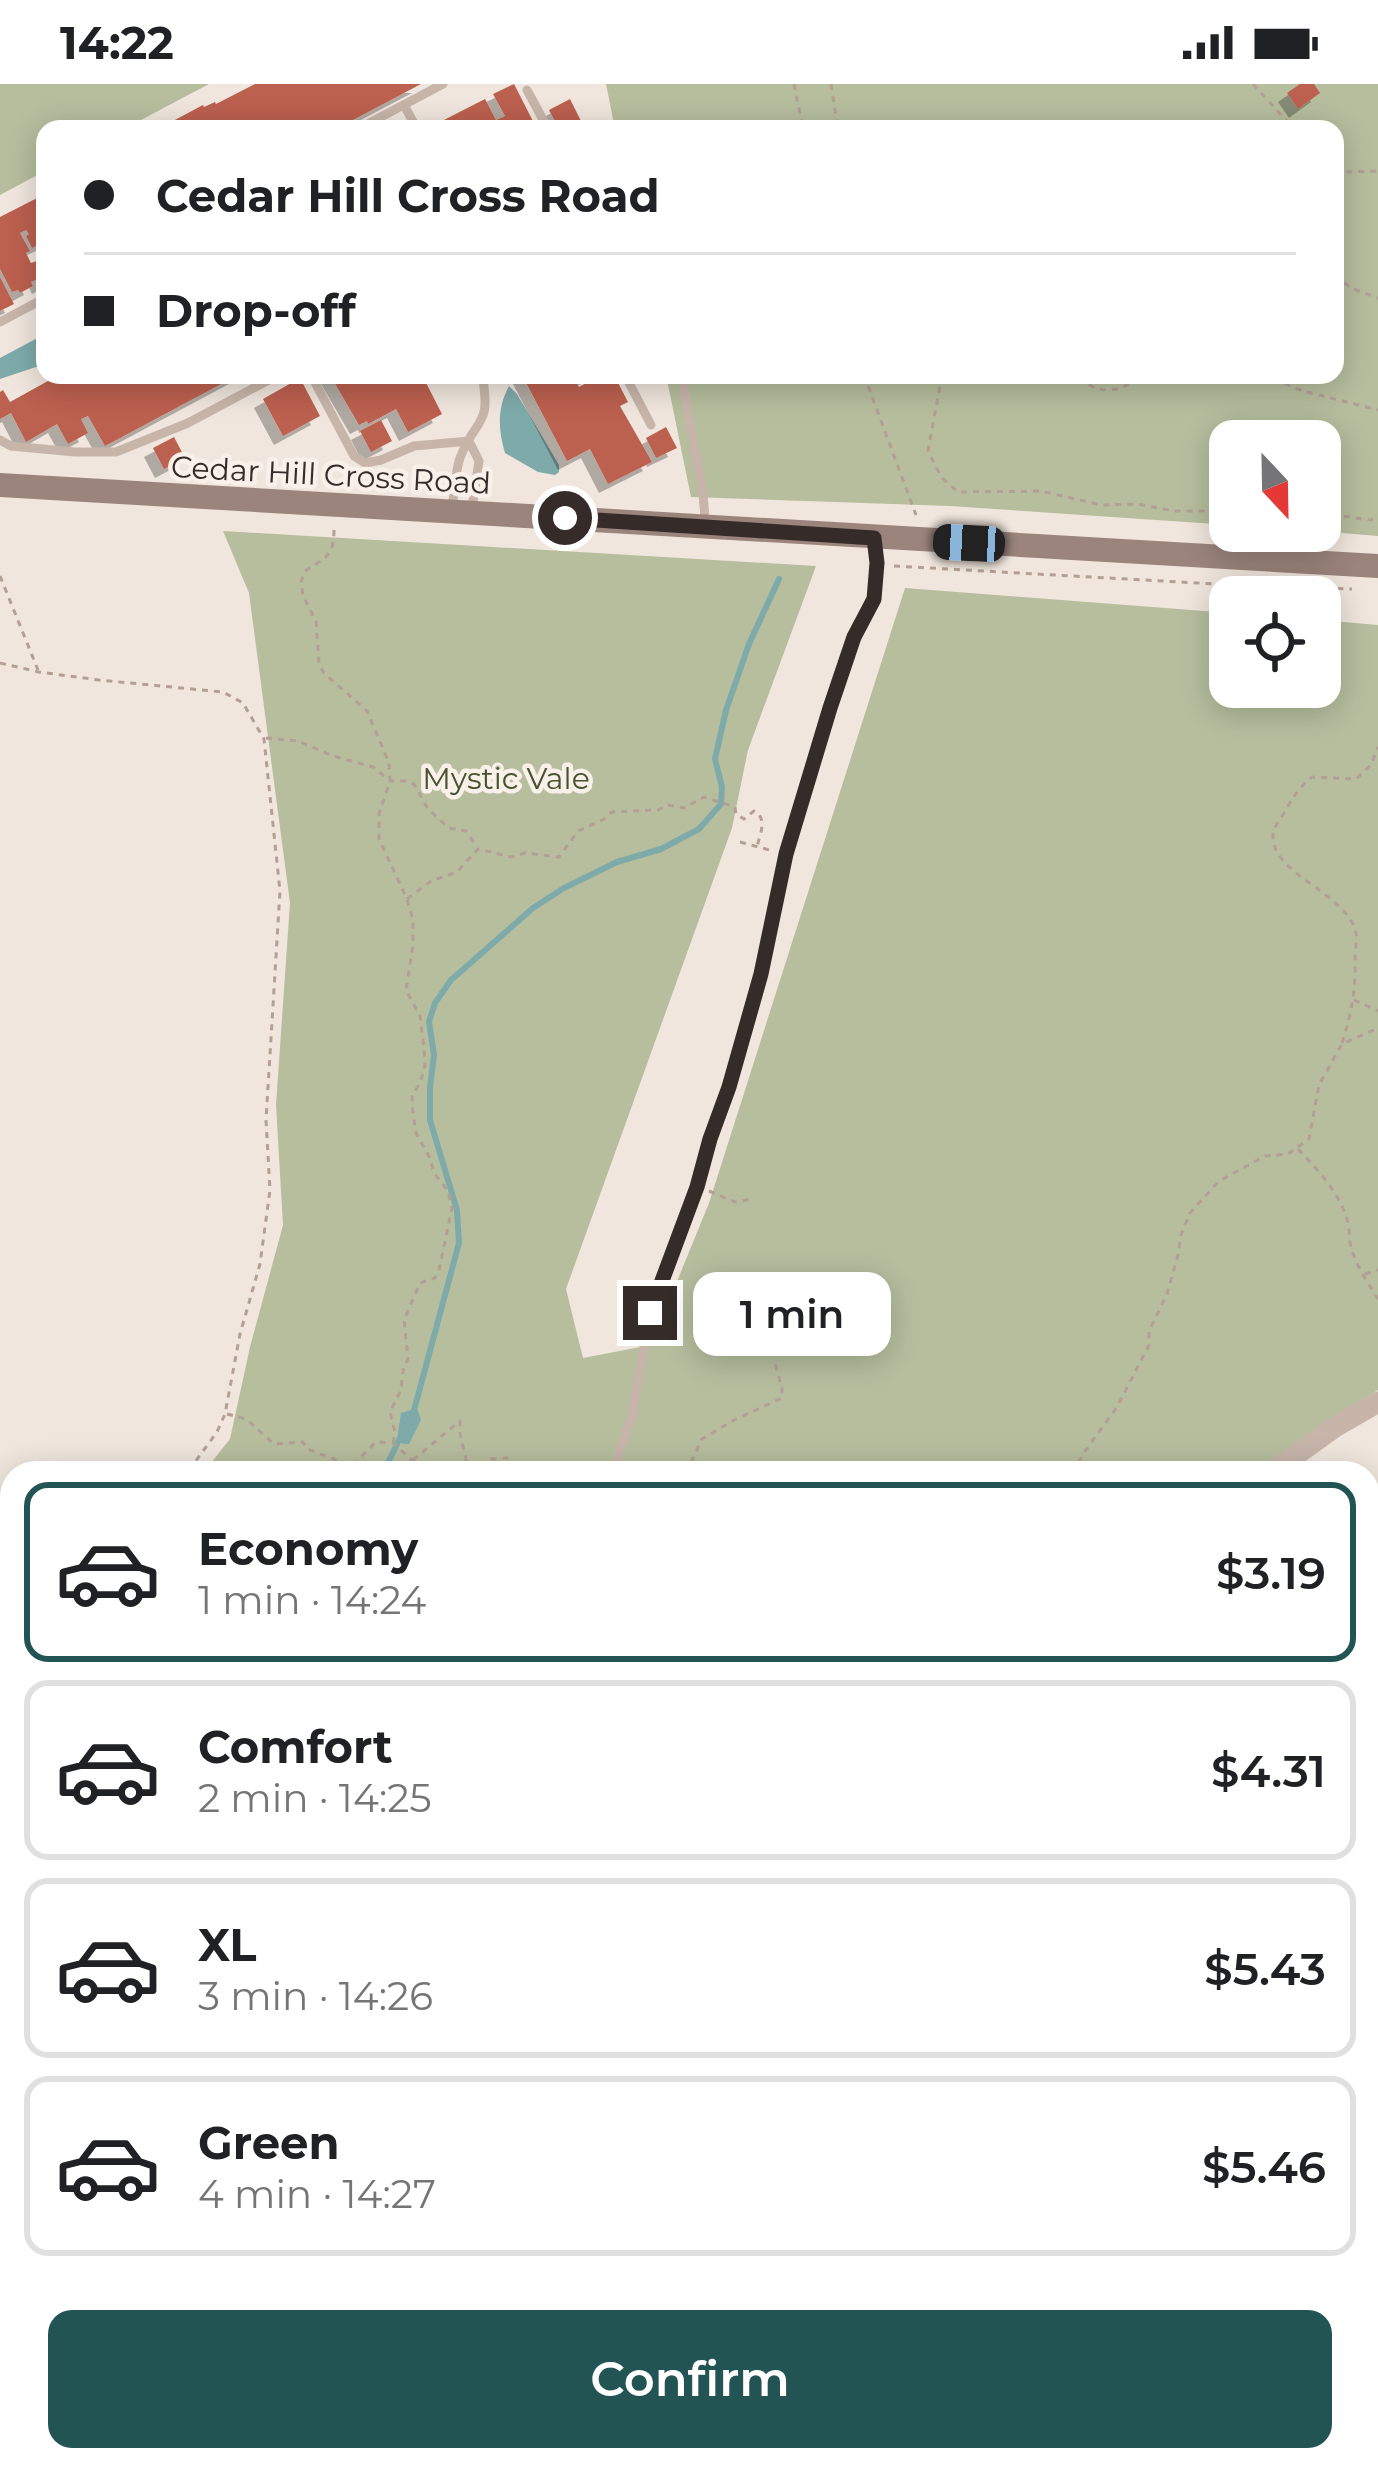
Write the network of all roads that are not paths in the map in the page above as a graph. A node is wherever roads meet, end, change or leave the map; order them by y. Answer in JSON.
{"nodes":[{"id":1,"x":443,"y":84,"type":"edge"},
{"id":2,"x":527,"y":90,"type":"dead end"},
{"id":3,"x":404,"y":105,"type":"junction"},
{"id":4,"x":375,"y":120,"type":"edge"},
{"id":5,"x":412,"y":120,"type":"edge"},
{"id":6,"x":543,"y":120,"type":"edge"},
{"id":7,"x":36,"y":303,"type":"edge"},
{"id":8,"x":0,"y":322,"type":"edge"},
{"id":9,"x":261,"y":384,"type":"edge"},
{"id":10,"x":316,"y":384,"type":"edge"},
{"id":11,"x":484,"y":384,"type":"edge"},
{"id":12,"x":630,"y":384,"type":"edge"},
{"id":13,"x":684,"y":384,"type":"edge"},
{"id":14,"x":651,"y":425,"type":"dead end"},
{"id":15,"x":0,"y":440,"type":"edge"},
{"id":16,"x":470,"y":441,"type":"junction"},
{"id":17,"x":0,"y":485,"type":"edge"},
{"id":18,"x":461,"y":513,"type":"junction"},
{"id":19,"x":705,"y":526,"type":"junction"},
{"id":20,"x":875,"y":550,"type":"junction"},
{"id":21,"x":1378,"y":566,"type":"edge"},
{"id":22,"x":1378,"y":1402,"type":"edge"},
{"id":23,"x":616,"y":1461,"type":"edge"},
{"id":24,"x":1288,"y":1461,"type":"edge"}],
"edges":[{"from":1,"to":3,"type":"lane"},
{"from":2,"to":6,"type":"lane"},
{"from":3,"to":4,"type":"lane"},
{"from":3,"to":5,"type":"lane"},
{"from":7,"to":8,"type":"lane"},
{"from":9,"to":15,"type":"lane"},
{"from":10,"to":16,"type":"lane"},
{"from":11,"to":16,"type":"lane"},
{"from":12,"to":14,"type":"lane"},
{"from":13,"to":19,"type":"lane"},
{"from":16,"to":18,"type":"lane"},
{"from":16,"to":18,"type":"lane"},
{"from":17,"to":18,"type":"main road","name":"Cedar Hill Cross Road"},
{"from":18,"to":19,"type":"main road","name":"Cedar Hill Cross Road"},
{"from":19,"to":20,"type":"main road","name":"Cedar Hill Cross Road"},
{"from":20,"to":21,"type":"main road","name":"Cedar Hill Cross Road"},
{"from":20,"to":23,"type":"lane"},
{"from":22,"to":24,"type":"street"}]}
